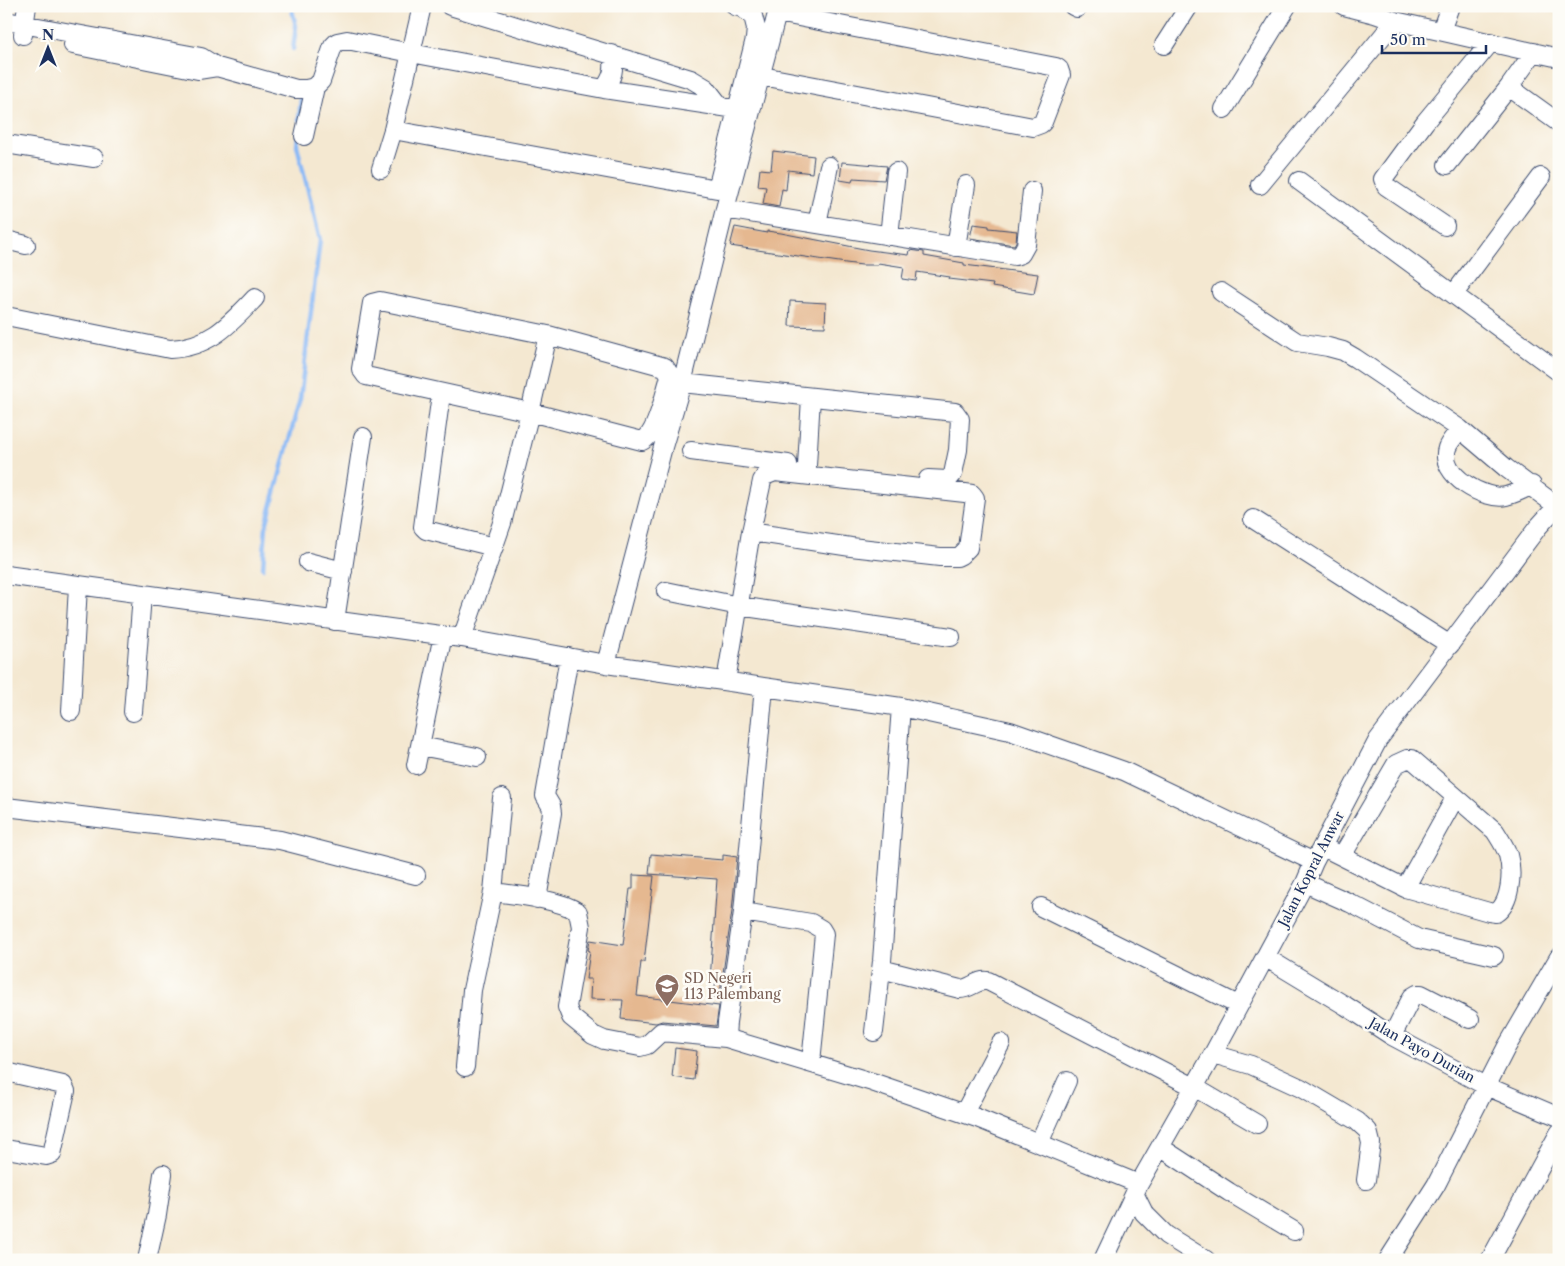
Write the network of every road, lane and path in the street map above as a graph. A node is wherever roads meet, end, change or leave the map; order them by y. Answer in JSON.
{"nodes":[{"id":1,"x":27,"y":6,"type":"edge"},
{"id":2,"x":422,"y":6,"type":"edge"},
{"id":3,"x":450,"y":6,"type":"edge"},
{"id":4,"x":735,"y":6,"type":"edge"},
{"id":5,"x":1189,"y":6,"type":"edge"},
{"id":6,"x":1287,"y":6,"type":"edge"},
{"id":7,"x":1344,"y":6,"type":"edge"},
{"id":8,"x":1450,"y":6,"type":"edge"},
{"id":9,"x":778,"y":10,"type":"edge"},
{"id":10,"x":1376,"y":10,"type":"edge"},
{"id":11,"x":1395,"y":21,"type":"junction"},
{"id":12,"x":12,"y":25,"type":"edge"},
{"id":13,"x":1441,"y":31,"type":"junction"},
{"id":14,"x":1490,"y":42,"type":"junction"},
{"id":15,"x":1164,"y":45,"type":"dead end"},
{"id":16,"x":1534,"y":52,"type":"junction"},
{"id":17,"x":411,"y":53,"type":"junction"},
{"id":18,"x":612,"y":54,"type":"junction"},
{"id":19,"x":1559,"y":58,"type":"edge"},
{"id":20,"x":762,"y":76,"type":"junction"},
{"id":21,"x":315,"y":87,"type":"junction"},
{"id":22,"x":1509,"y":87,"type":"junction"},
{"id":23,"x":604,"y":89,"type":"junction"},
{"id":24,"x":728,"y":107,"type":"junction"},
{"id":25,"x":1224,"y":110,"type":"dead end"},
{"id":26,"x":1559,"y":122,"type":"edge"},
{"id":27,"x":393,"y":130,"type":"junction"},
{"id":28,"x":304,"y":136,"type":"dead end"},
{"id":29,"x":6,"y":144,"type":"edge"},
{"id":30,"x":94,"y":158,"type":"dead end"},
{"id":31,"x":1447,"y":165,"type":"dead end"},
{"id":32,"x":829,"y":166,"type":"dead end"},
{"id":33,"x":381,"y":169,"type":"dead end"},
{"id":34,"x":896,"y":172,"type":"dead end"},
{"id":35,"x":1541,"y":177,"type":"dead end"},
{"id":36,"x":1299,"y":181,"type":"dead end"},
{"id":37,"x":966,"y":185,"type":"dead end"},
{"id":38,"x":1260,"y":185,"type":"dead end"},
{"id":39,"x":1032,"y":191,"type":"dead end"},
{"id":40,"x":725,"y":208,"type":"junction"},
{"id":41,"x":817,"y":224,"type":"junction"},
{"id":42,"x":1445,"y":226,"type":"dead end"},
{"id":43,"x":889,"y":236,"type":"junction"},
{"id":44,"x":6,"y":240,"type":"edge"},
{"id":45,"x":26,"y":245,"type":"dead end"},
{"id":46,"x":956,"y":247,"type":"junction"},
{"id":47,"x":1221,"y":292,"type":"dead end"},
{"id":48,"x":1454,"y":294,"type":"junction"},
{"id":49,"x":255,"y":298,"type":"dead end"},
{"id":50,"x":6,"y":316,"type":"edge"},
{"id":51,"x":548,"y":335,"type":"junction"},
{"id":52,"x":1559,"y":372,"type":"edge"},
{"id":53,"x":682,"y":383,"type":"junction"},
{"id":54,"x":441,"y":394,"type":"junction"},
{"id":55,"x":811,"y":397,"type":"junction"},
{"id":56,"x":530,"y":412,"type":"junction"},
{"id":57,"x":1460,"y":428,"type":"junction"},
{"id":58,"x":364,"y":437,"type":"dead end"},
{"id":59,"x":691,"y":452,"type":"dead end"},
{"id":60,"x":806,"y":466,"type":"junction"},
{"id":61,"x":1532,"y":485,"type":"junction"},
{"id":62,"x":1558,"y":505,"type":"edge"},
{"id":63,"x":1253,"y":519,"type":"dead end"},
{"id":64,"x":751,"y":532,"type":"junction"},
{"id":65,"x":494,"y":547,"type":"junction"},
{"id":66,"x":308,"y":562,"type":"dead end"},
{"id":67,"x":343,"y":571,"type":"junction"},
{"id":68,"x":6,"y":575,"type":"edge"},
{"id":69,"x":78,"y":586,"type":"junction"},
{"id":70,"x":666,"y":591,"type":"dead end"},
{"id":71,"x":142,"y":595,"type":"junction"},
{"id":72,"x":739,"y":606,"type":"junction"},
{"id":73,"x":335,"y":621,"type":"junction"},
{"id":74,"x":443,"y":635,"type":"junction"},
{"id":75,"x":951,"y":636,"type":"dead end"},
{"id":76,"x":462,"y":638,"type":"junction"},
{"id":77,"x":1450,"y":645,"type":"junction"},
{"id":78,"x":569,"y":657,"type":"junction"},
{"id":79,"x":606,"y":664,"type":"junction"},
{"id":80,"x":726,"y":681,"type":"junction"},
{"id":81,"x":764,"y":688,"type":"junction"},
{"id":82,"x":901,"y":707,"type":"junction"},
{"id":83,"x":71,"y":711,"type":"dead end"},
{"id":84,"x":133,"y":712,"type":"dead end"},
{"id":85,"x":420,"y":746,"type":"junction"},
{"id":86,"x":477,"y":757,"type":"dead end"},
{"id":87,"x":416,"y":764,"type":"dead end"},
{"id":88,"x":502,"y":798,"type":"dead end"},
{"id":89,"x":1455,"y":798,"type":"junction"},
{"id":90,"x":6,"y":807,"type":"edge"},
{"id":91,"x":1318,"y":855,"type":"junction"},
{"id":92,"x":1342,"y":856,"type":"junction"},
{"id":93,"x":416,"y":875,"type":"dead end"},
{"id":94,"x":1305,"y":883,"type":"junction"},
{"id":95,"x":1405,"y":888,"type":"junction"},
{"id":96,"x":493,"y":892,"type":"junction"},
{"id":97,"x":537,"y":899,"type":"junction"},
{"id":98,"x":1041,"y":906,"type":"dead end"},
{"id":99,"x":743,"y":912,"type":"junction"},
{"id":100,"x":1265,"y":956,"type":"junction"},
{"id":101,"x":1494,"y":956,"type":"dead end"},
{"id":102,"x":1559,"y":957,"type":"edge"},
{"id":103,"x":881,"y":969,"type":"junction"},
{"id":104,"x":1238,"y":1005,"type":"junction"},
{"id":105,"x":1470,"y":1019,"type":"dead end"},
{"id":106,"x":874,"y":1032,"type":"dead end"},
{"id":107,"x":1392,"y":1036,"type":"junction"},
{"id":108,"x":726,"y":1038,"type":"junction"},
{"id":109,"x":1001,"y":1043,"type":"dead end"},
{"id":110,"x":1213,"y":1054,"type":"junction"},
{"id":111,"x":811,"y":1062,"type":"junction"},
{"id":112,"x":464,"y":1067,"type":"dead end"},
{"id":113,"x":6,"y":1072,"type":"edge"},
{"id":114,"x":1067,"y":1081,"type":"dead end"},
{"id":115,"x":1486,"y":1086,"type":"junction"},
{"id":116,"x":1194,"y":1087,"type":"junction"},
{"id":117,"x":964,"y":1113,"type":"junction"},
{"id":118,"x":1559,"y":1116,"type":"edge"},
{"id":119,"x":1257,"y":1124,"type":"dead end"},
{"id":120,"x":1559,"y":1133,"type":"edge"},
{"id":121,"x":1039,"y":1143,"type":"junction"},
{"id":122,"x":1160,"y":1147,"type":"junction"},
{"id":123,"x":6,"y":1149,"type":"edge"},
{"id":124,"x":163,"y":1174,"type":"dead end"},
{"id":125,"x":1366,"y":1180,"type":"dead end"},
{"id":126,"x":1137,"y":1190,"type":"junction"},
{"id":127,"x":1294,"y":1231,"type":"dead end"},
{"id":128,"x":147,"y":1260,"type":"edge"},
{"id":129,"x":1103,"y":1260,"type":"edge"},
{"id":130,"x":1206,"y":1260,"type":"edge"},
{"id":131,"x":1388,"y":1260,"type":"edge"},
{"id":132,"x":1490,"y":1260,"type":"edge"}],
"edges":[{"from":1,"to":12,"type":"street"},
{"from":2,"to":17,"type":"street"},
{"from":3,"to":18,"type":"street"},
{"from":4,"to":24,"type":"street"},
{"from":5,"to":15,"type":"street"},
{"from":6,"to":25,"type":"street"},
{"from":7,"to":10,"type":"street"},
{"from":8,"to":13,"type":"street"},
{"from":9,"to":20,"type":"street"},
{"from":9,"to":20,"type":"street"},
{"from":10,"to":11,"type":"street"},
{"from":11,"to":13,"type":"street"},
{"from":11,"to":38,"type":"street"},
{"from":12,"to":21,"type":"street"},
{"from":13,"to":14,"type":"street"},
{"from":14,"to":16,"type":"street"},
{"from":14,"to":42,"type":"street"},
{"from":16,"to":19,"type":"street"},
{"from":16,"to":22,"type":"street"},
{"from":17,"to":21,"type":"street"},
{"from":17,"to":23,"type":"street"},
{"from":17,"to":27,"type":"street"},
{"from":18,"to":23,"type":"street"},
{"from":18,"to":24,"type":"street"},
{"from":20,"to":40,"type":"street"},
{"from":21,"to":28,"type":"street"},
{"from":22,"to":26,"type":"street"},
{"from":22,"to":31,"type":"street"},
{"from":23,"to":24,"type":"street"},
{"from":24,"to":27,"type":"street"},
{"from":27,"to":33,"type":"street"},
{"from":29,"to":30,"type":"street"},
{"from":32,"to":41,"type":"street"},
{"from":34,"to":43,"type":"street"},
{"from":35,"to":48,"type":"street"},
{"from":36,"to":48,"type":"street"},
{"from":37,"to":46,"type":"street"},
{"from":39,"to":46,"type":"street"},
{"from":40,"to":41,"type":"street"},
{"from":40,"to":53,"type":"street"},
{"from":41,"to":43,"type":"street"},
{"from":43,"to":46,"type":"street"},
{"from":44,"to":45,"type":"street"},
{"from":47,"to":57,"type":"street"},
{"from":48,"to":52,"type":"street"},
{"from":49,"to":50,"type":"street"},
{"from":51,"to":54,"type":"street"},
{"from":51,"to":56,"type":"street"},
{"from":51,"to":56,"type":"street"},
{"from":53,"to":55,"type":"street"},
{"from":53,"to":79,"type":"street"},
{"from":54,"to":56,"type":"street"},
{"from":54,"to":65,"type":"street"},
{"from":55,"to":60,"type":"street"},
{"from":55,"to":60,"type":"street"},
{"from":56,"to":65,"type":"street"},
{"from":57,"to":61,"type":"street"},
{"from":57,"to":61,"type":"street"},
{"from":58,"to":67,"type":"street"},
{"from":59,"to":60,"type":"street"},
{"from":61,"to":62,"type":"street"},
{"from":62,"to":77,"type":"street","name":"Jalan Kopral Anwar"},
{"from":63,"to":77,"type":"street"},
{"from":64,"to":64,"type":"street"},
{"from":64,"to":72,"type":"street"},
{"from":65,"to":76,"type":"street"},
{"from":66,"to":67,"type":"street"},
{"from":67,"to":73,"type":"street"},
{"from":68,"to":69,"type":"street"},
{"from":69,"to":71,"type":"street"},
{"from":69,"to":83,"type":"street"},
{"from":70,"to":72,"type":"street"},
{"from":71,"to":73,"type":"street"},
{"from":71,"to":84,"type":"street"},
{"from":72,"to":75,"type":"street"},
{"from":72,"to":80,"type":"street"},
{"from":73,"to":74,"type":"street"},
{"from":74,"to":76,"type":"street"},
{"from":74,"to":85,"type":"street"},
{"from":76,"to":78,"type":"street"},
{"from":77,"to":91,"type":"street","name":"Jalan Kopral Anwar"},
{"from":78,"to":79,"type":"street"},
{"from":78,"to":97,"type":"street"},
{"from":79,"to":80,"type":"street"},
{"from":80,"to":81,"type":"street"},
{"from":81,"to":82,"type":"street"},
{"from":81,"to":99,"type":"street"},
{"from":82,"to":91,"type":"street"},
{"from":82,"to":103,"type":"street"},
{"from":85,"to":86,"type":"street"},
{"from":85,"to":87,"type":"street"},
{"from":88,"to":96,"type":"street"},
{"from":89,"to":92,"type":"street"},
{"from":89,"to":95,"type":"street"},
{"from":89,"to":95,"type":"street"},
{"from":90,"to":93,"type":"street"},
{"from":91,"to":92,"type":"street"},
{"from":91,"to":94,"type":"street","name":"Jalan Kopral Anwar"},
{"from":92,"to":95,"type":"street"},
{"from":94,"to":100,"type":"street","name":"Jalan Kopral Anwar"},
{"from":94,"to":101,"type":"street"},
{"from":96,"to":97,"type":"street"},
{"from":96,"to":112,"type":"street"},
{"from":97,"to":108,"type":"street"},
{"from":98,"to":104,"type":"street"},
{"from":99,"to":108,"type":"street"},
{"from":99,"to":111,"type":"street"},
{"from":100,"to":104,"type":"street","name":"Jalan Kopral Anwar"},
{"from":100,"to":107,"type":"street","name":"Jalan Payo Durian"},
{"from":102,"to":115,"type":"street"},
{"from":103,"to":106,"type":"street"},
{"from":103,"to":116,"type":"street"},
{"from":104,"to":110,"type":"street","name":"Jalan Kopral Anwar"},
{"from":105,"to":107,"type":"street"},
{"from":107,"to":115,"type":"street","name":"Jalan Payo Durian"},
{"from":108,"to":111,"type":"street"},
{"from":109,"to":117,"type":"street"},
{"from":110,"to":116,"type":"street","name":"Jalan Kopral Anwar"},
{"from":110,"to":125,"type":"street"},
{"from":111,"to":117,"type":"street"},
{"from":113,"to":123,"type":"street"},
{"from":114,"to":121,"type":"street"},
{"from":115,"to":118,"type":"street","name":"Jalan Payo Durian"},
{"from":115,"to":131,"type":"street"},
{"from":116,"to":119,"type":"street"},
{"from":116,"to":122,"type":"street","name":"Jalan Kopral Anwar"},
{"from":117,"to":121,"type":"street"},
{"from":120,"to":132,"type":"street"},
{"from":121,"to":126,"type":"street"},
{"from":122,"to":126,"type":"street","name":"Jalan Kopral Anwar"},
{"from":122,"to":127,"type":"street"},
{"from":124,"to":128,"type":"street"},
{"from":126,"to":129,"type":"street","name":"Jalan Kopral Anwar"},
{"from":126,"to":130,"type":"street"}]}
